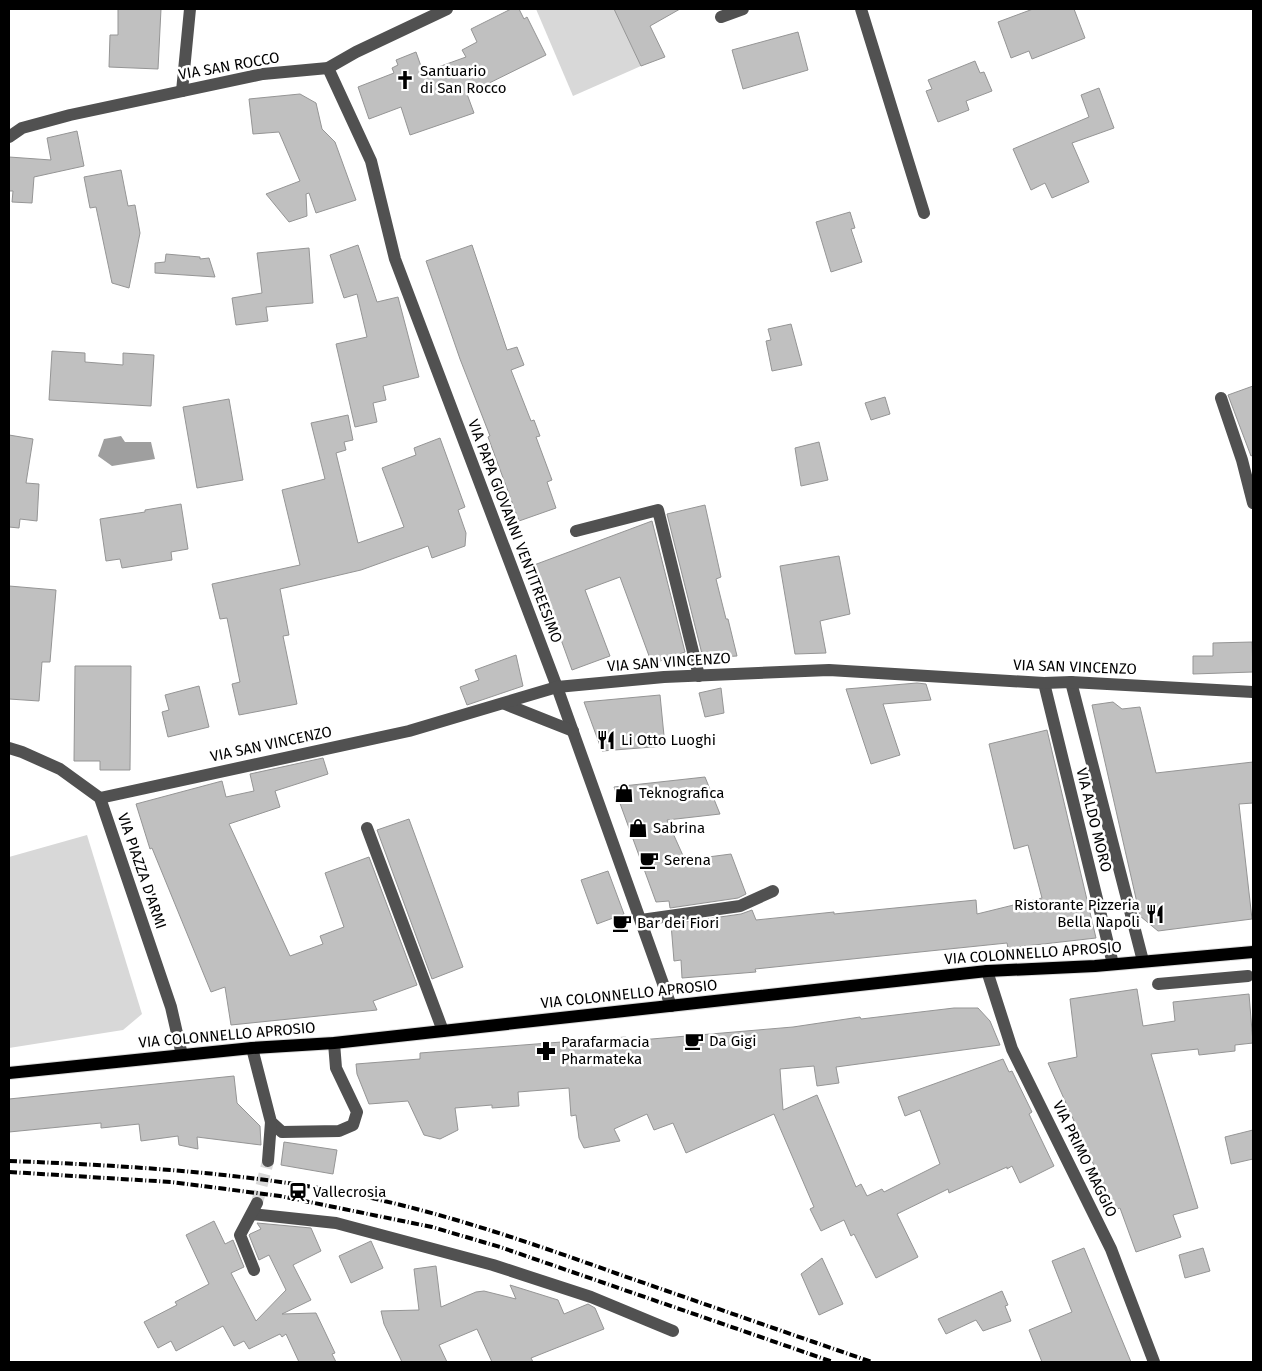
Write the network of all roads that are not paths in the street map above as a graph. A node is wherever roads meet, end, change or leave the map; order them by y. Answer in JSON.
{"nodes":[{"id":1,"x":190,"y":9,"type":"edge"},
{"id":2,"x":447,"y":9,"type":"edge"},
{"id":3,"x":743,"y":9,"type":"edge"},
{"id":4,"x":861,"y":9,"type":"edge"},
{"id":5,"x":721,"y":17,"type":"dead end"},
{"id":6,"x":328,"y":68,"type":"junction"},
{"id":7,"x":182,"y":91,"type":"junction"},
{"id":8,"x":9,"y":137,"type":"edge"},
{"id":9,"x":924,"y":213,"type":"dead end"},
{"id":10,"x":1221,"y":398,"type":"dead end"},
{"id":11,"x":1253,"y":503,"type":"edge"},
{"id":12,"x":576,"y":531,"type":"dead end"},
{"id":13,"x":699,"y":676,"type":"junction"},
{"id":14,"x":1070,"y":682,"type":"junction"},
{"id":15,"x":1044,"y":683,"type":"junction"},
{"id":16,"x":558,"y":687,"type":"junction"},
{"id":17,"x":1253,"y":692,"type":"edge"},
{"id":18,"x":505,"y":704,"type":"junction"},
{"id":19,"x":573,"y":731,"type":"junction"},
{"id":20,"x":9,"y":748,"type":"edge"},
{"id":21,"x":100,"y":798,"type":"junction"},
{"id":22,"x":367,"y":828,"type":"dead end"},
{"id":23,"x":773,"y":891,"type":"dead end"},
{"id":24,"x":641,"y":920,"type":"junction"},
{"id":25,"x":1253,"y":952,"type":"edge"},
{"id":26,"x":1143,"y":961,"type":"junction"},
{"id":27,"x":1112,"y":964,"type":"junction"},
{"id":28,"x":986,"y":971,"type":"junction"},
{"id":29,"x":1248,"y":976,"type":"dead end"},
{"id":30,"x":1158,"y":984,"type":"dead end"},
{"id":31,"x":672,"y":1006,"type":"junction"},
{"id":32,"x":444,"y":1031,"type":"junction"},
{"id":33,"x":334,"y":1043,"type":"junction"},
{"id":34,"x":252,"y":1048,"type":"junction"},
{"id":35,"x":182,"y":1055,"type":"junction"},
{"id":36,"x":9,"y":1073,"type":"edge"},
{"id":37,"x":271,"y":1122,"type":"junction"},
{"id":38,"x":268,"y":1162,"type":"tunnel mouth"},
{"id":39,"x":254,"y":1270,"type":"dead end"},
{"id":40,"x":673,"y":1330,"type":"dead end"},
{"id":41,"x":1154,"y":1362,"type":"edge"}],
"edges":[{"from":1,"to":7,"type":"street"},
{"from":2,"to":6,"type":"street","name":"VIA SAN ROCCO"},
{"from":3,"to":5,"type":"street"},
{"from":4,"to":9,"type":"street"},
{"from":6,"to":7,"type":"street","name":"VIA SAN ROCCO"},
{"from":6,"to":16,"type":"street","name":"VIA PAPA GIOVANNI VENTITREESIMO"},
{"from":7,"to":8,"type":"street","name":"VIA SAN ROCCO"},
{"from":10,"to":11,"type":"street"},
{"from":12,"to":13,"type":"street"},
{"from":13,"to":15,"type":"street","name":"VIA SAN VINCENZO"},
{"from":13,"to":16,"type":"street","name":"VIA SAN VINCENZO"},
{"from":14,"to":15,"type":"street","name":"VIA SAN VINCENZO"},
{"from":14,"to":17,"type":"street","name":"VIA SAN VINCENZO"},
{"from":14,"to":26,"type":"street","name":"VIA ALDO MORO"},
{"from":15,"to":27,"type":"street","name":"VIA ALDO MORO"},
{"from":16,"to":18,"type":"street","name":"VIA SAN VINCENZO"},
{"from":16,"to":19,"type":"street","name":"VIA PAPA GIOVANNI VENTITREESIMO"},
{"from":18,"to":19,"type":"street"},
{"from":18,"to":21,"type":"street","name":"VIA SAN VINCENZO"},
{"from":19,"to":24,"type":"street","name":"VIA PAPA GIOVANNI VENTITREESIMO"},
{"from":20,"to":21,"type":"street"},
{"from":21,"to":35,"type":"street","name":"VIA PIAZZA D'ARMI"},
{"from":22,"to":32,"type":"street"},
{"from":23,"to":24,"type":"street"},
{"from":24,"to":31,"type":"street","name":"VIA PAPA GIOVANNI VENTITREESIMO"},
{"from":25,"to":26,"type":"main road","name":"VIA COLONNELLO APROSIO"},
{"from":26,"to":27,"type":"main road","name":"VIA COLONNELLO APROSIO"},
{"from":27,"to":28,"type":"main road","name":"VIA COLONNELLO APROSIO"},
{"from":28,"to":31,"type":"main road","name":"VIA COLONNELLO APROSIO"},
{"from":28,"to":41,"type":"street","name":"VIA PRIMO MAGGIO"},
{"from":29,"to":30,"type":"street"},
{"from":31,"to":32,"type":"main road","name":"VIA COLONNELLO APROSIO"},
{"from":32,"to":33,"type":"main road","name":"VIA COLONNELLO APROSIO"},
{"from":33,"to":34,"type":"main road","name":"VIA COLONNELLO APROSIO"},
{"from":33,"to":37,"type":"street"},
{"from":34,"to":35,"type":"main road","name":"VIA COLONNELLO APROSIO"},
{"from":34,"to":37,"type":"street"},
{"from":35,"to":36,"type":"main road","name":"VIA COLONNELLO APROSIO"},
{"from":37,"to":38,"type":"street"},
{"from":39,"to":40,"type":"street"}]}
